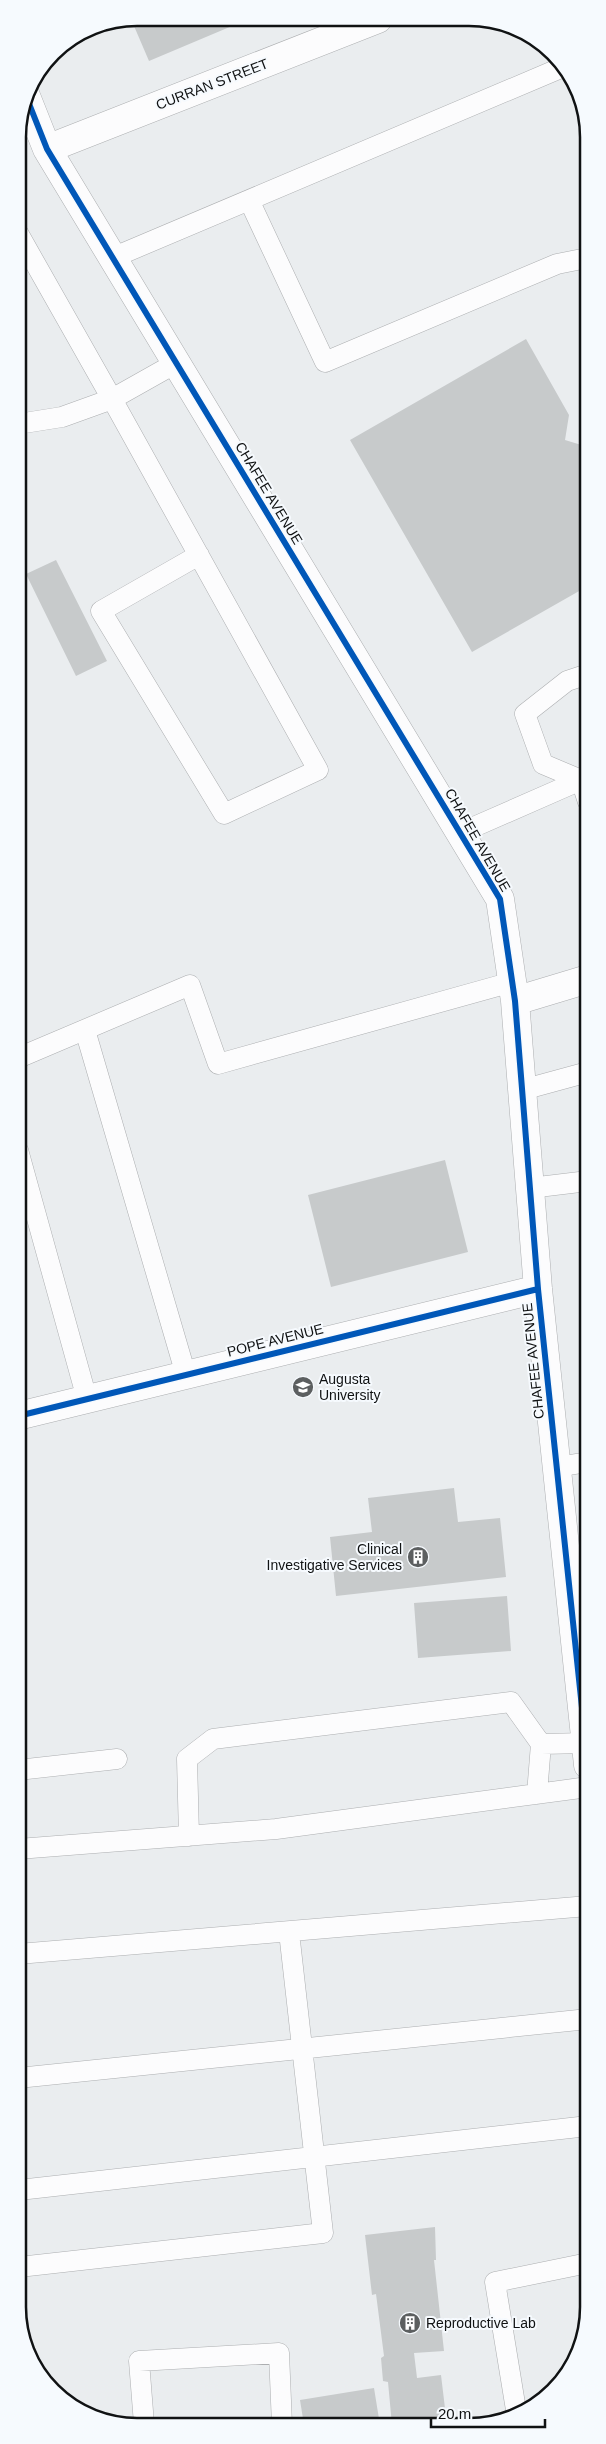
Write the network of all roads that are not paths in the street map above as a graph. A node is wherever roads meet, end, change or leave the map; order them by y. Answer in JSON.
{"nodes":[{"id":1,"x":360,"y":26,"type":"edge"},
{"id":2,"x":557,"y":70,"type":"edge"},
{"id":3,"x":30,"y":107,"type":"edge"},
{"id":4,"x":47,"y":149,"type":"junction"},
{"id":5,"x":249,"y":200,"type":"junction"},
{"id":6,"x":112,"y":258,"type":"junction"},
{"id":7,"x":26,"y":260,"type":"edge"},
{"id":8,"x":580,"y":260,"type":"edge"},
{"id":9,"x":176,"y":363,"type":"junction"},
{"id":10,"x":112,"y":399,"type":"junction"},
{"id":11,"x":26,"y":423,"type":"edge"},
{"id":12,"x":199,"y":555,"type":"junction"},
{"id":13,"x":580,"y":677,"type":"edge"},
{"id":14,"x":580,"y":780,"type":"edge"},
{"id":15,"x":580,"y":780,"type":"edge"},
{"id":16,"x":460,"y":833,"type":"junction"},
{"id":17,"x":580,"y":980,"type":"edge"},
{"id":18,"x":513,"y":992,"type":"junction"},
{"id":19,"x":85,"y":1030,"type":"junction"},
{"id":20,"x":26,"y":1055,"type":"edge"},
{"id":21,"x":580,"y":1074,"type":"edge"},
{"id":22,"x":522,"y":1090,"type":"junction"},
{"id":23,"x":26,"y":1179,"type":"edge"},
{"id":24,"x":580,"y":1182,"type":"edge"},
{"id":25,"x":530,"y":1188,"type":"junction"},
{"id":26,"x":538,"y":1289,"type":"junction"},
{"id":27,"x":186,"y":1375,"type":"junction"},
{"id":28,"x":87,"y":1399,"type":"junction"},
{"id":29,"x":26,"y":1414,"type":"edge"},
{"id":30,"x":580,"y":1463,"type":"edge"},
{"id":31,"x":556,"y":1467,"type":"junction"},
{"id":32,"x":580,"y":1689,"type":"edge"},
{"id":33,"x":541,"y":1744,"type":"junction"},
{"id":34,"x":580,"y":1752,"type":"edge"},
{"id":35,"x":117,"y":1759,"type":"dead end"},
{"id":36,"x":26,"y":1769,"type":"edge"},
{"id":37,"x":580,"y":1788,"type":"edge"},
{"id":38,"x":537,"y":1794,"type":"junction"},
{"id":39,"x":188,"y":1836,"type":"junction"},
{"id":40,"x":26,"y":1848,"type":"edge"},
{"id":41,"x":580,"y":1907,"type":"edge"},
{"id":42,"x":290,"y":1932,"type":"junction"},
{"id":43,"x":26,"y":1953,"type":"edge"},
{"id":44,"x":580,"y":2020,"type":"edge"},
{"id":45,"x":303,"y":2049,"type":"junction"},
{"id":46,"x":26,"y":2077,"type":"edge"},
{"id":47,"x":580,"y":2127,"type":"edge"},
{"id":48,"x":315,"y":2156,"type":"junction"},
{"id":49,"x":26,"y":2189,"type":"edge"},
{"id":50,"x":580,"y":2265,"type":"edge"},
{"id":51,"x":26,"y":2266,"type":"edge"},
{"id":52,"x":516,"y":2407,"type":"edge"},
{"id":53,"x":144,"y":2418,"type":"edge"},
{"id":54,"x":282,"y":2418,"type":"edge"}],
"edges":[{"from":1,"to":4,"type":"street","name":"CURRAN STREET"},
{"from":2,"to":5,"type":"lane"},
{"from":3,"to":4,"type":"street","name":"CHAFEE AVENUE"},
{"from":4,"to":6,"type":"street","name":"CHAFEE AVENUE"},
{"from":5,"to":6,"type":"lane"},
{"from":5,"to":8,"type":"lane"},
{"from":6,"to":9,"type":"street","name":"CHAFEE AVENUE"},
{"from":7,"to":10,"type":"lane"},
{"from":9,"to":10,"type":"lane"},
{"from":9,"to":16,"type":"street","name":"CHAFEE AVENUE"},
{"from":10,"to":11,"type":"lane"},
{"from":10,"to":12,"type":"lane"},
{"from":12,"to":12,"type":"lane"},
{"from":13,"to":15,"type":"lane"},
{"from":14,"to":16,"type":"lane"},
{"from":16,"to":18,"type":"street","name":"CHAFEE AVENUE"},
{"from":17,"to":18,"type":"street"},
{"from":18,"to":19,"type":"lane"},
{"from":18,"to":22,"type":"street","name":"CHAFEE AVENUE"},
{"from":19,"to":20,"type":"lane"},
{"from":19,"to":27,"type":"lane"},
{"from":21,"to":22,"type":"lane"},
{"from":22,"to":25,"type":"street","name":"CHAFEE AVENUE"},
{"from":23,"to":28,"type":"lane"},
{"from":24,"to":25,"type":"lane"},
{"from":25,"to":26,"type":"street","name":"CHAFEE AVENUE"},
{"from":26,"to":27,"type":"street","name":"POPE AVENUE"},
{"from":26,"to":31,"type":"street","name":"CHAFEE AVENUE"},
{"from":27,"to":28,"type":"street","name":"POPE AVENUE"},
{"from":28,"to":29,"type":"street","name":"POPE AVENUE"},
{"from":30,"to":31,"type":"lane"},
{"from":31,"to":32,"type":"street","name":"CHAFEE AVENUE"},
{"from":33,"to":34,"type":"lane"},
{"from":33,"to":38,"type":"lane"},
{"from":33,"to":39,"type":"lane"},
{"from":35,"to":36,"type":"lane"},
{"from":37,"to":38,"type":"lane"},
{"from":38,"to":39,"type":"lane"},
{"from":39,"to":40,"type":"lane"},
{"from":41,"to":42,"type":"lane"},
{"from":42,"to":43,"type":"lane"},
{"from":42,"to":45,"type":"lane"},
{"from":44,"to":45,"type":"lane"},
{"from":45,"to":46,"type":"lane"},
{"from":45,"to":48,"type":"lane"},
{"from":47,"to":48,"type":"lane"},
{"from":48,"to":49,"type":"lane"},
{"from":48,"to":51,"type":"lane"},
{"from":50,"to":52,"type":"lane"},
{"from":53,"to":54,"type":"lane"}]}
